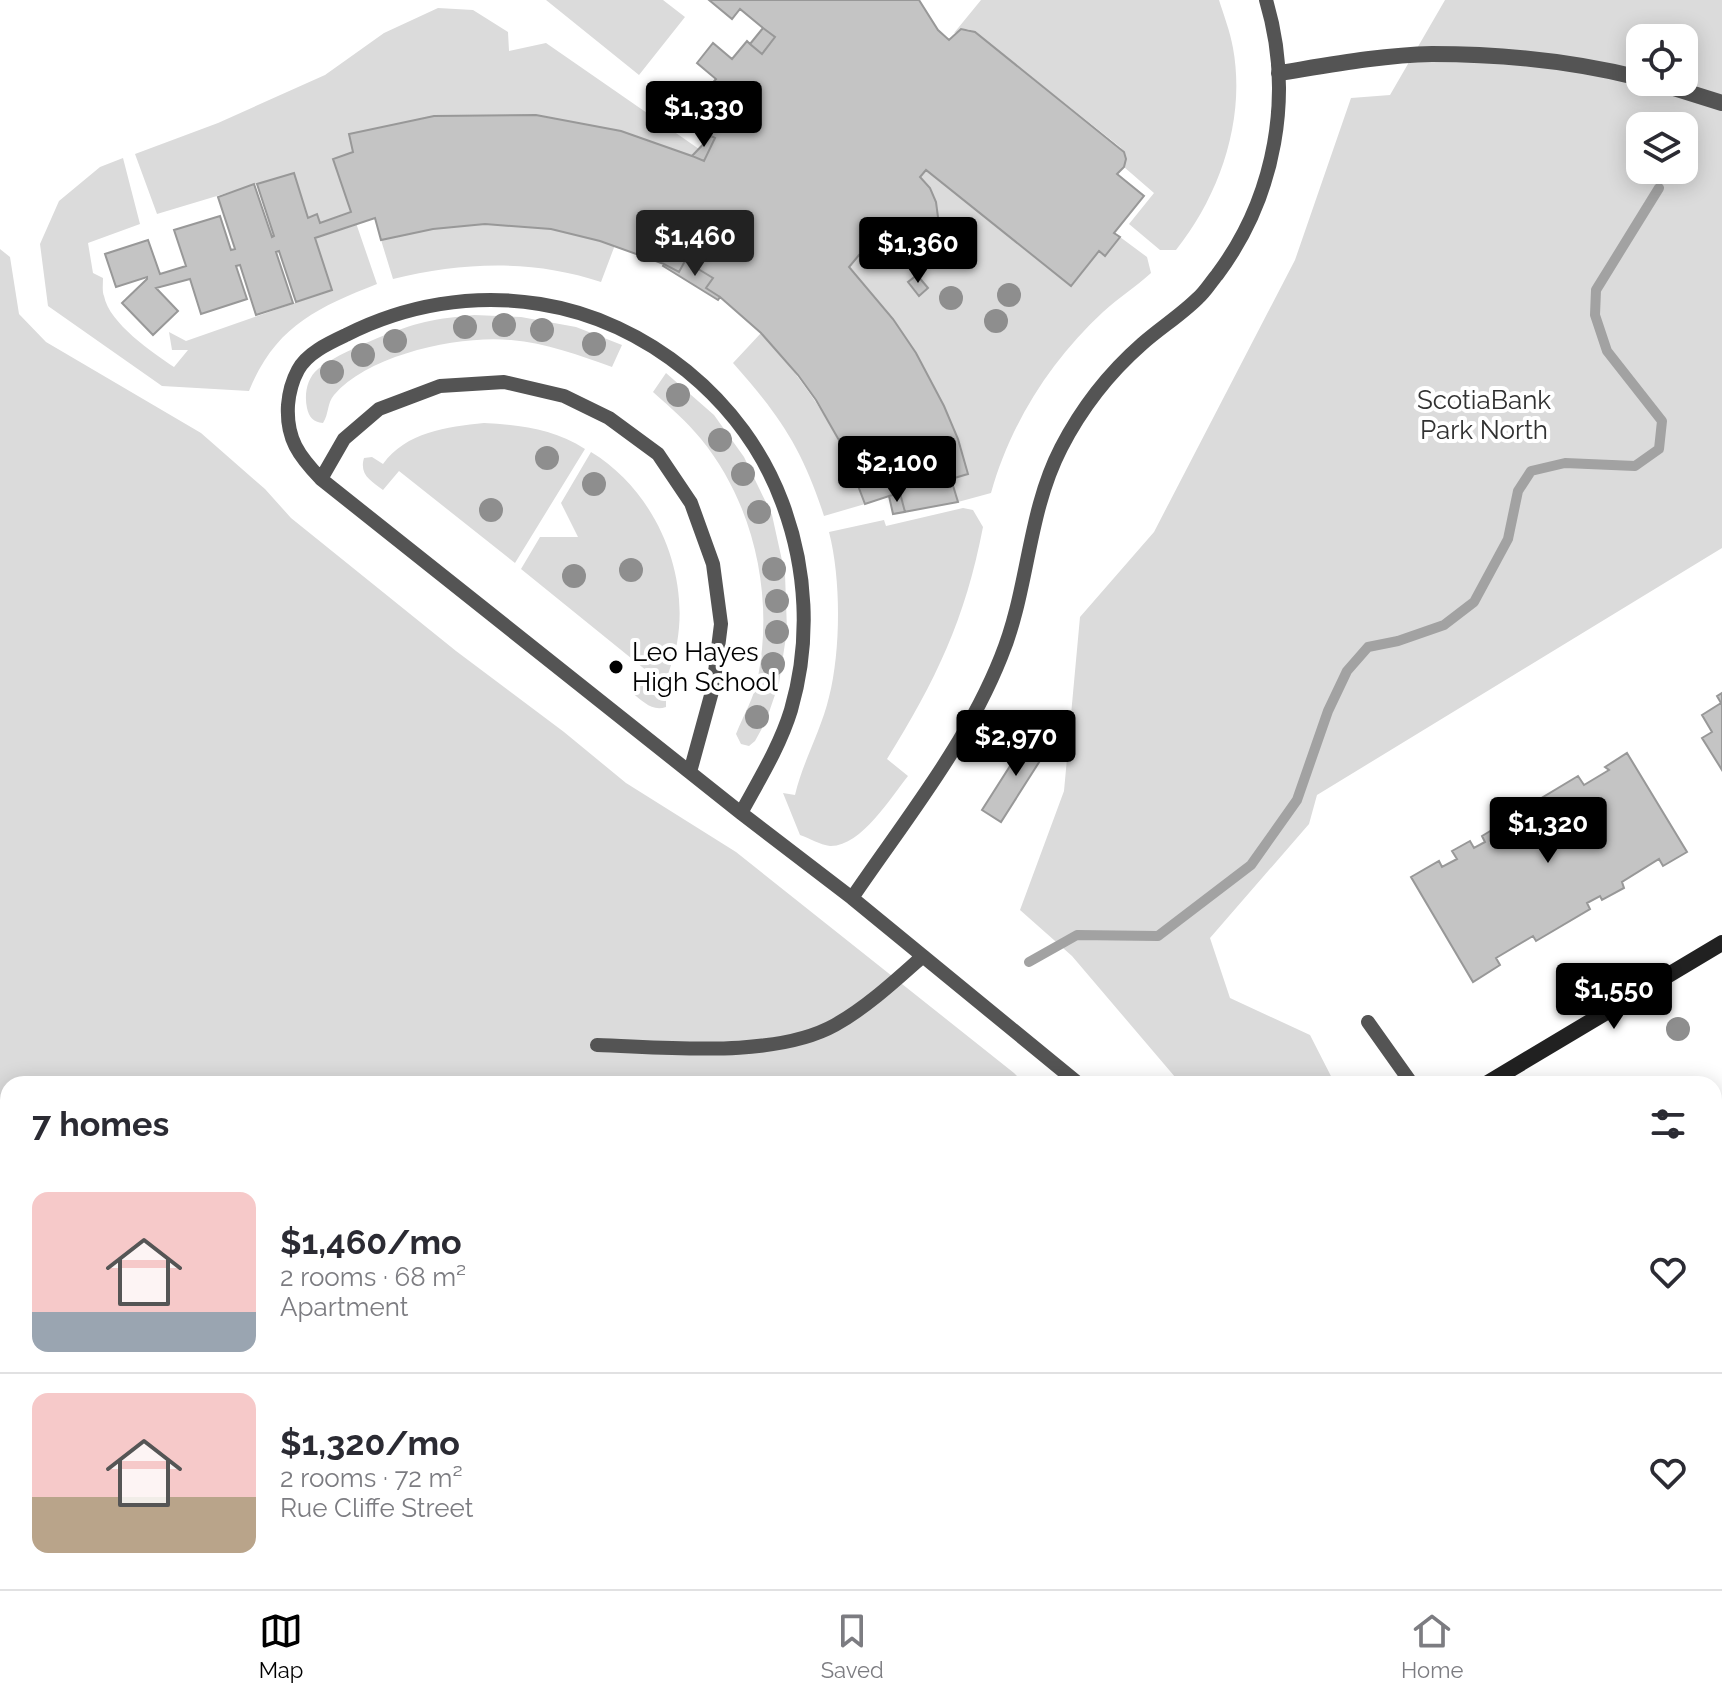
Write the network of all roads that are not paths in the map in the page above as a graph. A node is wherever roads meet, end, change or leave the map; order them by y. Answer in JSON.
{"nodes":[{"id":1,"x":1266,"y":0,"type":"edge"},
{"id":2,"x":1279,"y":73,"type":"junction"},
{"id":3,"x":1626,"y":75,"type":"edge"},
{"id":4,"x":1698,"y":95,"type":"edge"},
{"id":5,"x":1722,"y":103,"type":"edge"},
{"id":6,"x":321,"y":479,"type":"junction"},
{"id":7,"x":690,"y":772,"type":"junction"},
{"id":8,"x":741,"y":813,"type":"junction"},
{"id":9,"x":852,"y":898,"type":"junction"},
{"id":10,"x":1722,"y":943,"type":"edge"},
{"id":11,"x":923,"y":956,"type":"junction"},
{"id":12,"x":1368,"y":1022,"type":"dead end"},
{"id":13,"x":597,"y":1045,"type":"dead end"},
{"id":14,"x":1069,"y":1076,"type":"edge"},
{"id":15,"x":1406,"y":1076,"type":"edge"},
{"id":16,"x":1499,"y":1076,"type":"edge"}],
"edges":[{"from":1,"to":2,"type":"lane"},
{"from":2,"to":3,"type":"street"},
{"from":2,"to":9,"type":"lane"},
{"from":4,"to":5,"type":"street"},
{"from":6,"to":7,"type":"lane"},
{"from":6,"to":7,"type":"lane"},
{"from":6,"to":8,"type":"lane"},
{"from":7,"to":8,"type":"lane"},
{"from":8,"to":9,"type":"lane"},
{"from":9,"to":11,"type":"lane"},
{"from":10,"to":16,"type":"main road"},
{"from":11,"to":13,"type":"lane"},
{"from":11,"to":14,"type":"lane"},
{"from":12,"to":15,"type":"lane"}]}
